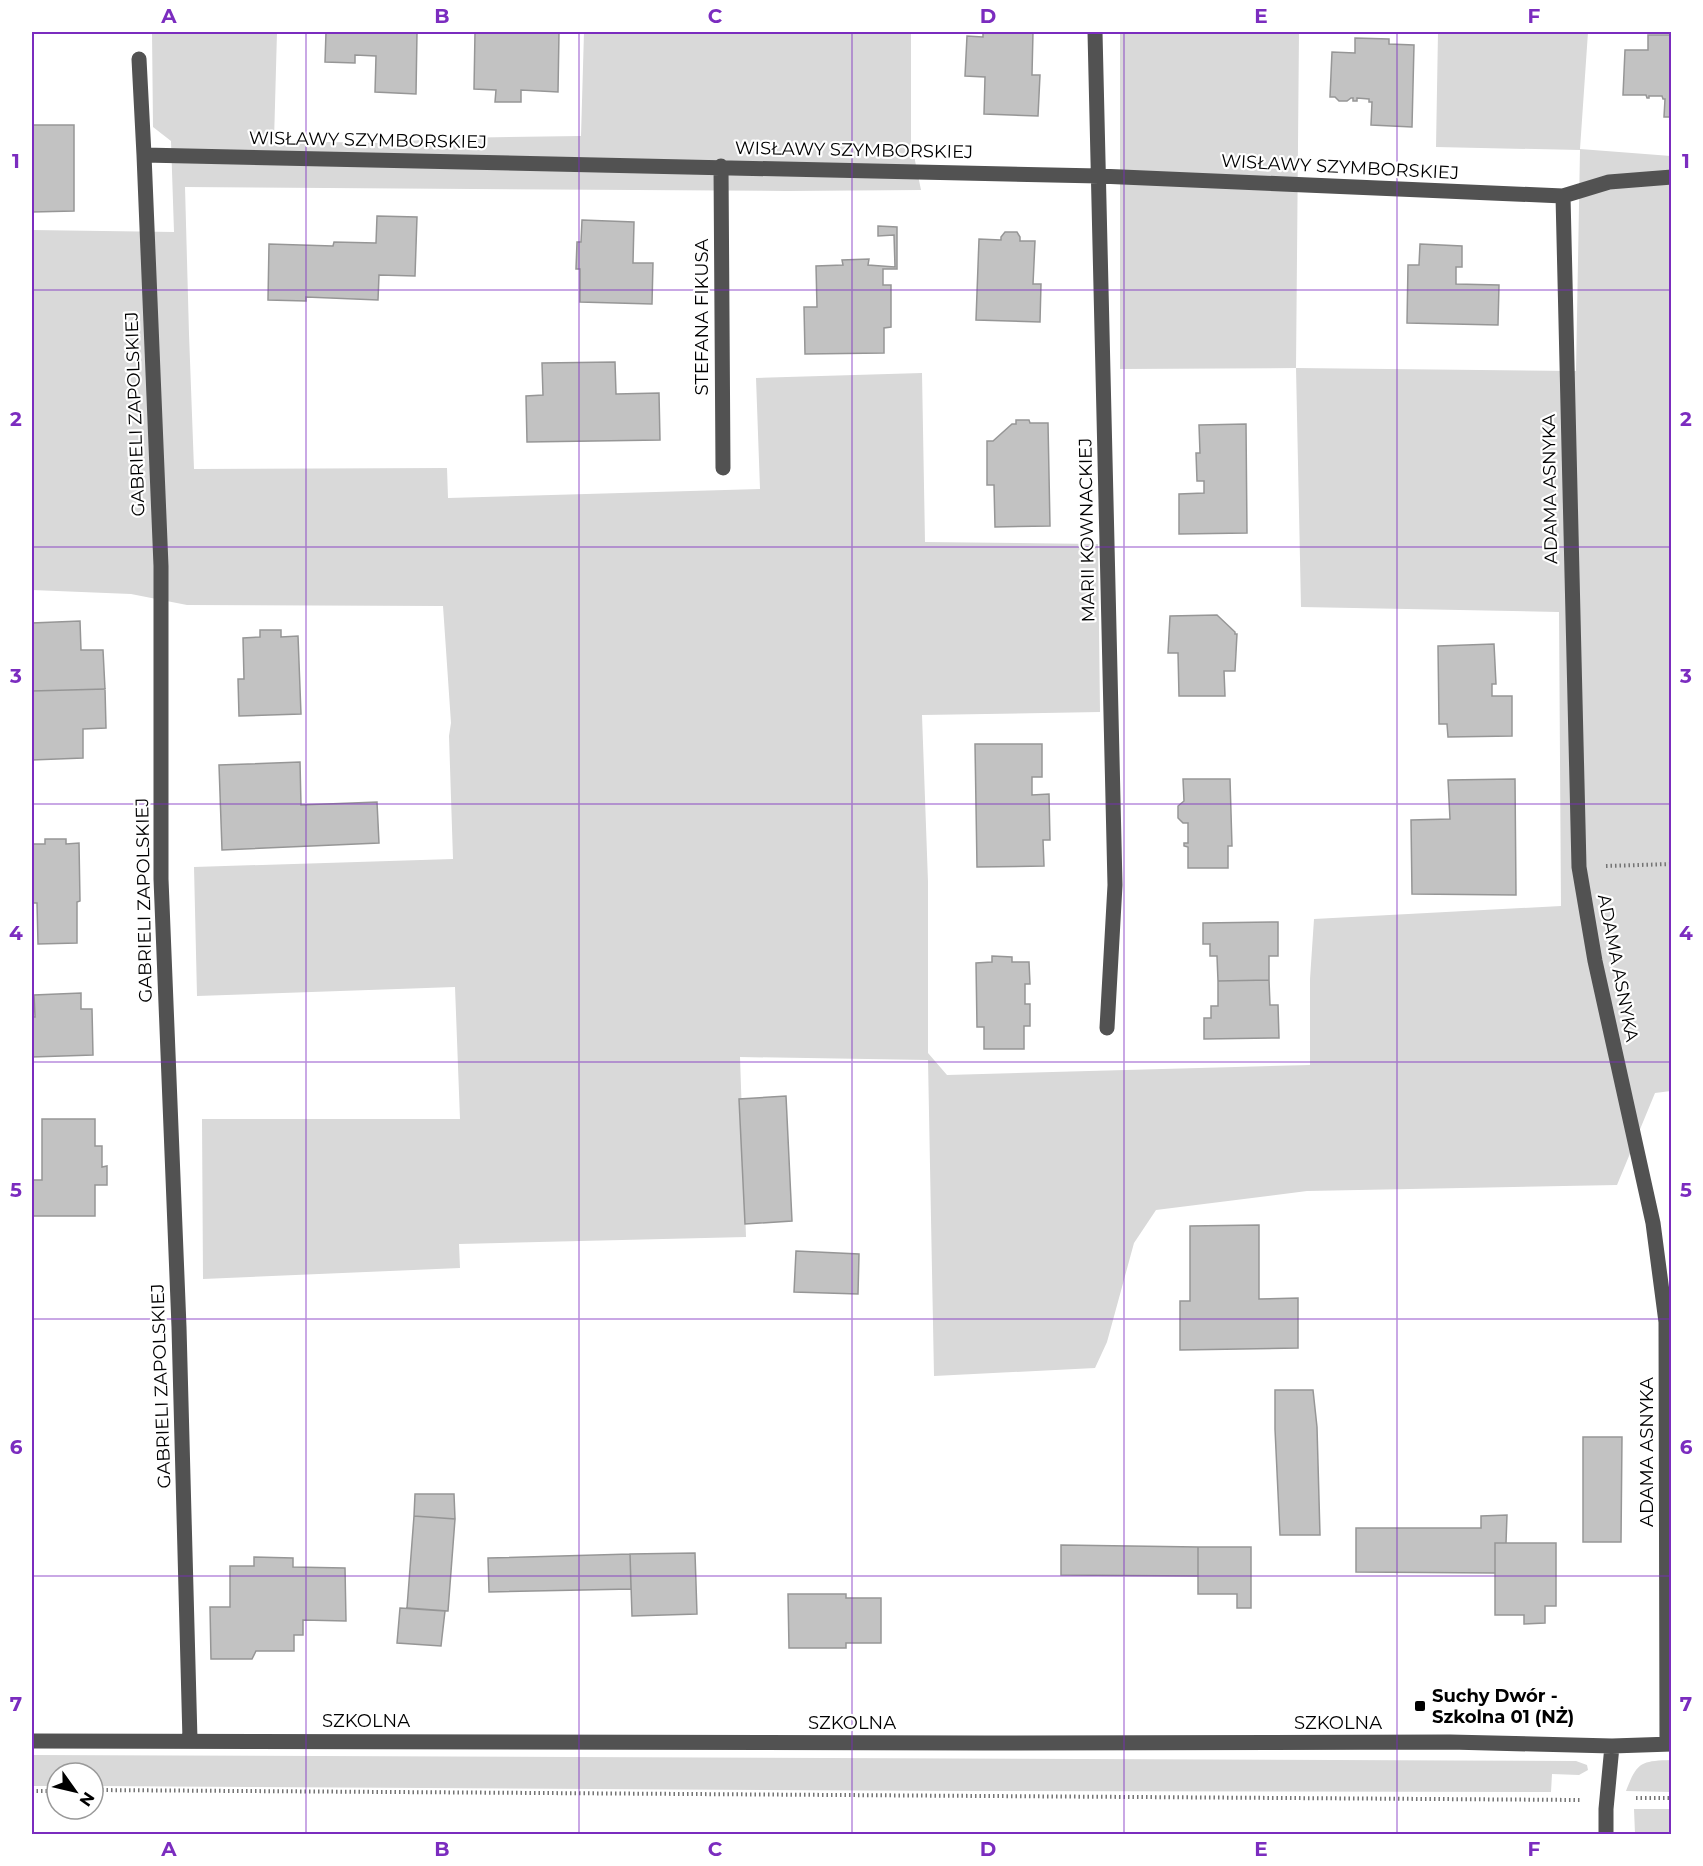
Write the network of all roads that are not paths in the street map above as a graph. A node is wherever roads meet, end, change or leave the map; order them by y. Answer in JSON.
{"nodes":[{"id":1,"x":1095,"y":32,"type":"edge"},
{"id":2,"x":139,"y":59,"type":"dead end"},
{"id":3,"x":144,"y":155,"type":"junction"},
{"id":4,"x":721,"y":166,"type":"junction"},
{"id":5,"x":1099,"y":176,"type":"junction"},
{"id":6,"x":1671,"y":177,"type":"edge"},
{"id":7,"x":1563,"y":196,"type":"junction"},
{"id":8,"x":723,"y":468,"type":"dead end"},
{"id":9,"x":1107,"y":1028,"type":"dead end"},
{"id":10,"x":190,"y":1740,"type":"junction"},
{"id":11,"x":32,"y":1741,"type":"edge"},
{"id":12,"x":1669,"y":1744,"type":"edge"},
{"id":13,"x":1612,"y":1746,"type":"junction"},
{"id":14,"x":1606,"y":1834,"type":"edge"}],
"edges":[{"from":1,"to":5,"type":"street","name":"MARII KOWNACKIEJ"},
{"from":2,"to":3,"type":"street","name":"GABRIELI ZAPOLSKIEJ"},
{"from":3,"to":4,"type":"street","name":"WISŁAWY SZYMBORSKIEJ"},
{"from":3,"to":10,"type":"street","name":"GABRIELI ZAPOLSKIEJ"},
{"from":4,"to":5,"type":"street","name":"WISŁAWY SZYMBORSKIEJ"},
{"from":4,"to":8,"type":"street","name":"STEFANA FIKUSA"},
{"from":5,"to":7,"type":"street","name":"WISŁAWY SZYMBORSKIEJ"},
{"from":5,"to":9,"type":"street","name":"MARII KOWNACKIEJ"},
{"from":6,"to":7,"type":"street","name":"WISŁAWY SZYMBORSKIEJ"},
{"from":7,"to":12,"type":"street","name":"ADAMA ASNYKA"},
{"from":10,"to":11,"type":"street","name":"SZKOLNA"},
{"from":10,"to":13,"type":"street","name":"SZKOLNA"},
{"from":12,"to":13,"type":"street","name":"SZKOLNA"},
{"from":13,"to":14,"type":"street"}]}
